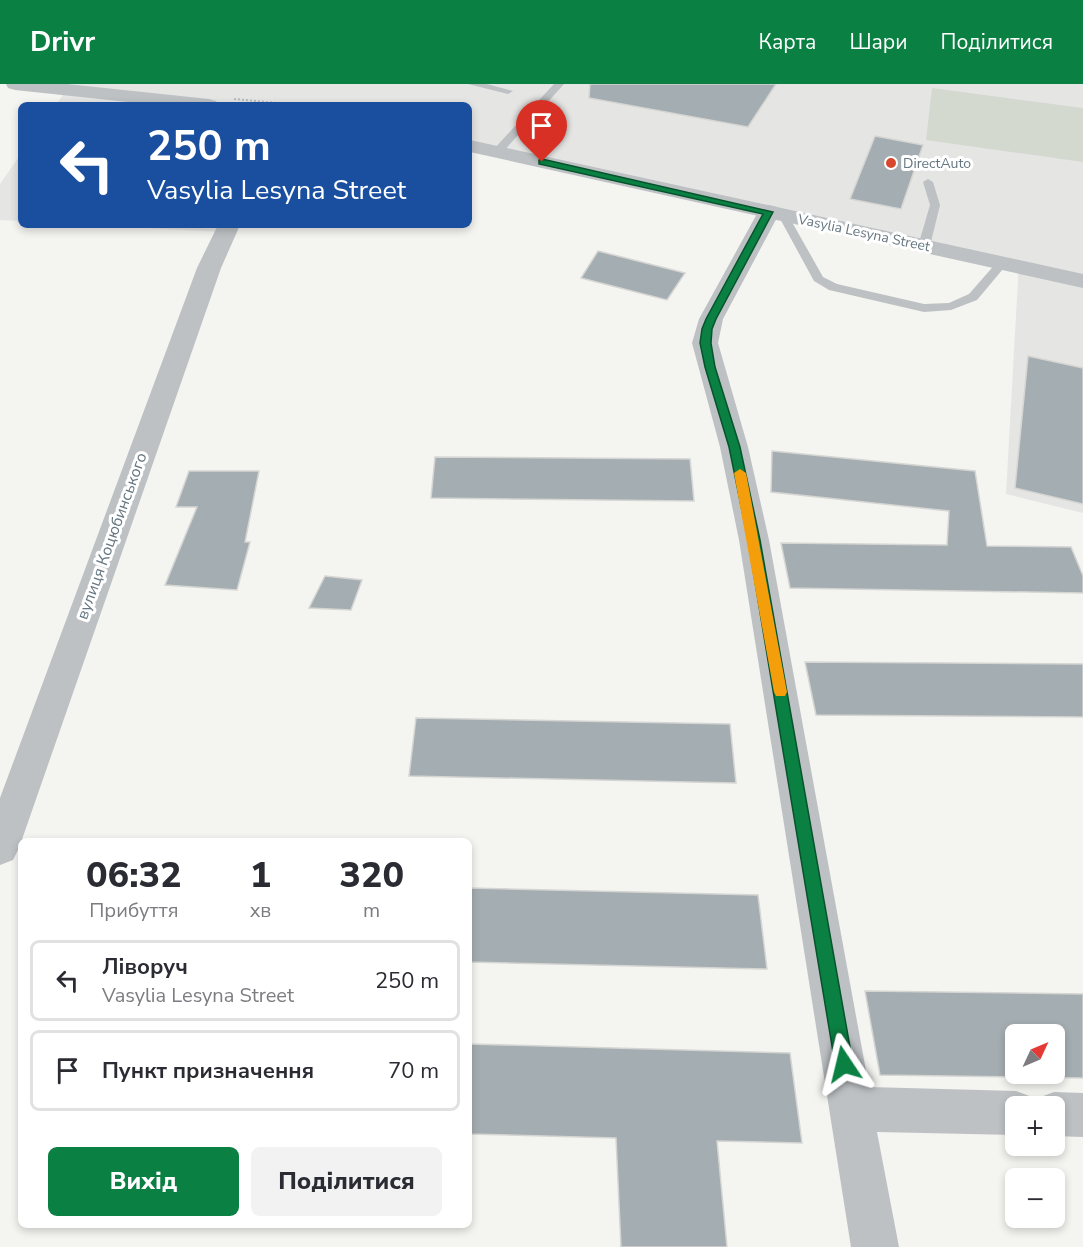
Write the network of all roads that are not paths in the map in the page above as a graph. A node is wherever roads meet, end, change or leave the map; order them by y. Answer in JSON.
{"nodes":[{"id":1,"x":15,"y":84,"type":"edge"},
{"id":2,"x":472,"y":84,"type":"edge"},
{"id":3,"x":559,"y":84,"type":"edge"},
{"id":4,"x":59,"y":87,"type":"edge"},
{"id":5,"x":508,"y":91,"type":"dead end"},
{"id":6,"x":184,"y":102,"type":"edge"},
{"id":7,"x":472,"y":146,"type":"edge"},
{"id":8,"x":497,"y":152,"type":"junction"},
{"id":9,"x":928,"y":182,"type":"dead end"},
{"id":10,"x":776,"y":214,"type":"junction"},
{"id":11,"x":228,"y":228,"type":"edge"},
{"id":12,"x":924,"y":246,"type":"junction"},
{"id":13,"x":1002,"y":263,"type":"junction"},
{"id":14,"x":1083,"y":281,"type":"edge"},
{"id":15,"x":0,"y":848,"type":"edge"},
{"id":16,"x":852,"y":1108,"type":"junction"},
{"id":17,"x":1005,"y":1113,"type":"edge"},
{"id":18,"x":1065,"y":1114,"type":"edge"},
{"id":19,"x":1083,"y":1115,"type":"edge"},
{"id":20,"x":875,"y":1247,"type":"edge"}],
"edges":[{"from":1,"to":4,"type":"street"},
{"from":2,"to":5,"type":"lane"},
{"from":3,"to":8,"type":"lane"},
{"from":4,"to":6,"type":"street"},
{"from":7,"to":8,"type":"street","name":"Vasylia Lesyna Street"},
{"from":8,"to":10,"type":"street","name":"Vasylia Lesyna Street"},
{"from":9,"to":12,"type":"lane"},
{"from":10,"to":12,"type":"street","name":"Vasylia Lesyna Street"},
{"from":10,"to":13,"type":"lane"},
{"from":10,"to":16,"type":"street"},
{"from":11,"to":15,"type":"street","name":"вулиця Коцюбинського"},
{"from":12,"to":13,"type":"street","name":"Vasylia Lesyna Street"},
{"from":13,"to":14,"type":"street","name":"Vasylia Lesyna Street"},
{"from":16,"to":17,"type":"street"},
{"from":16,"to":20,"type":"street"},
{"from":18,"to":19,"type":"street"}]}
